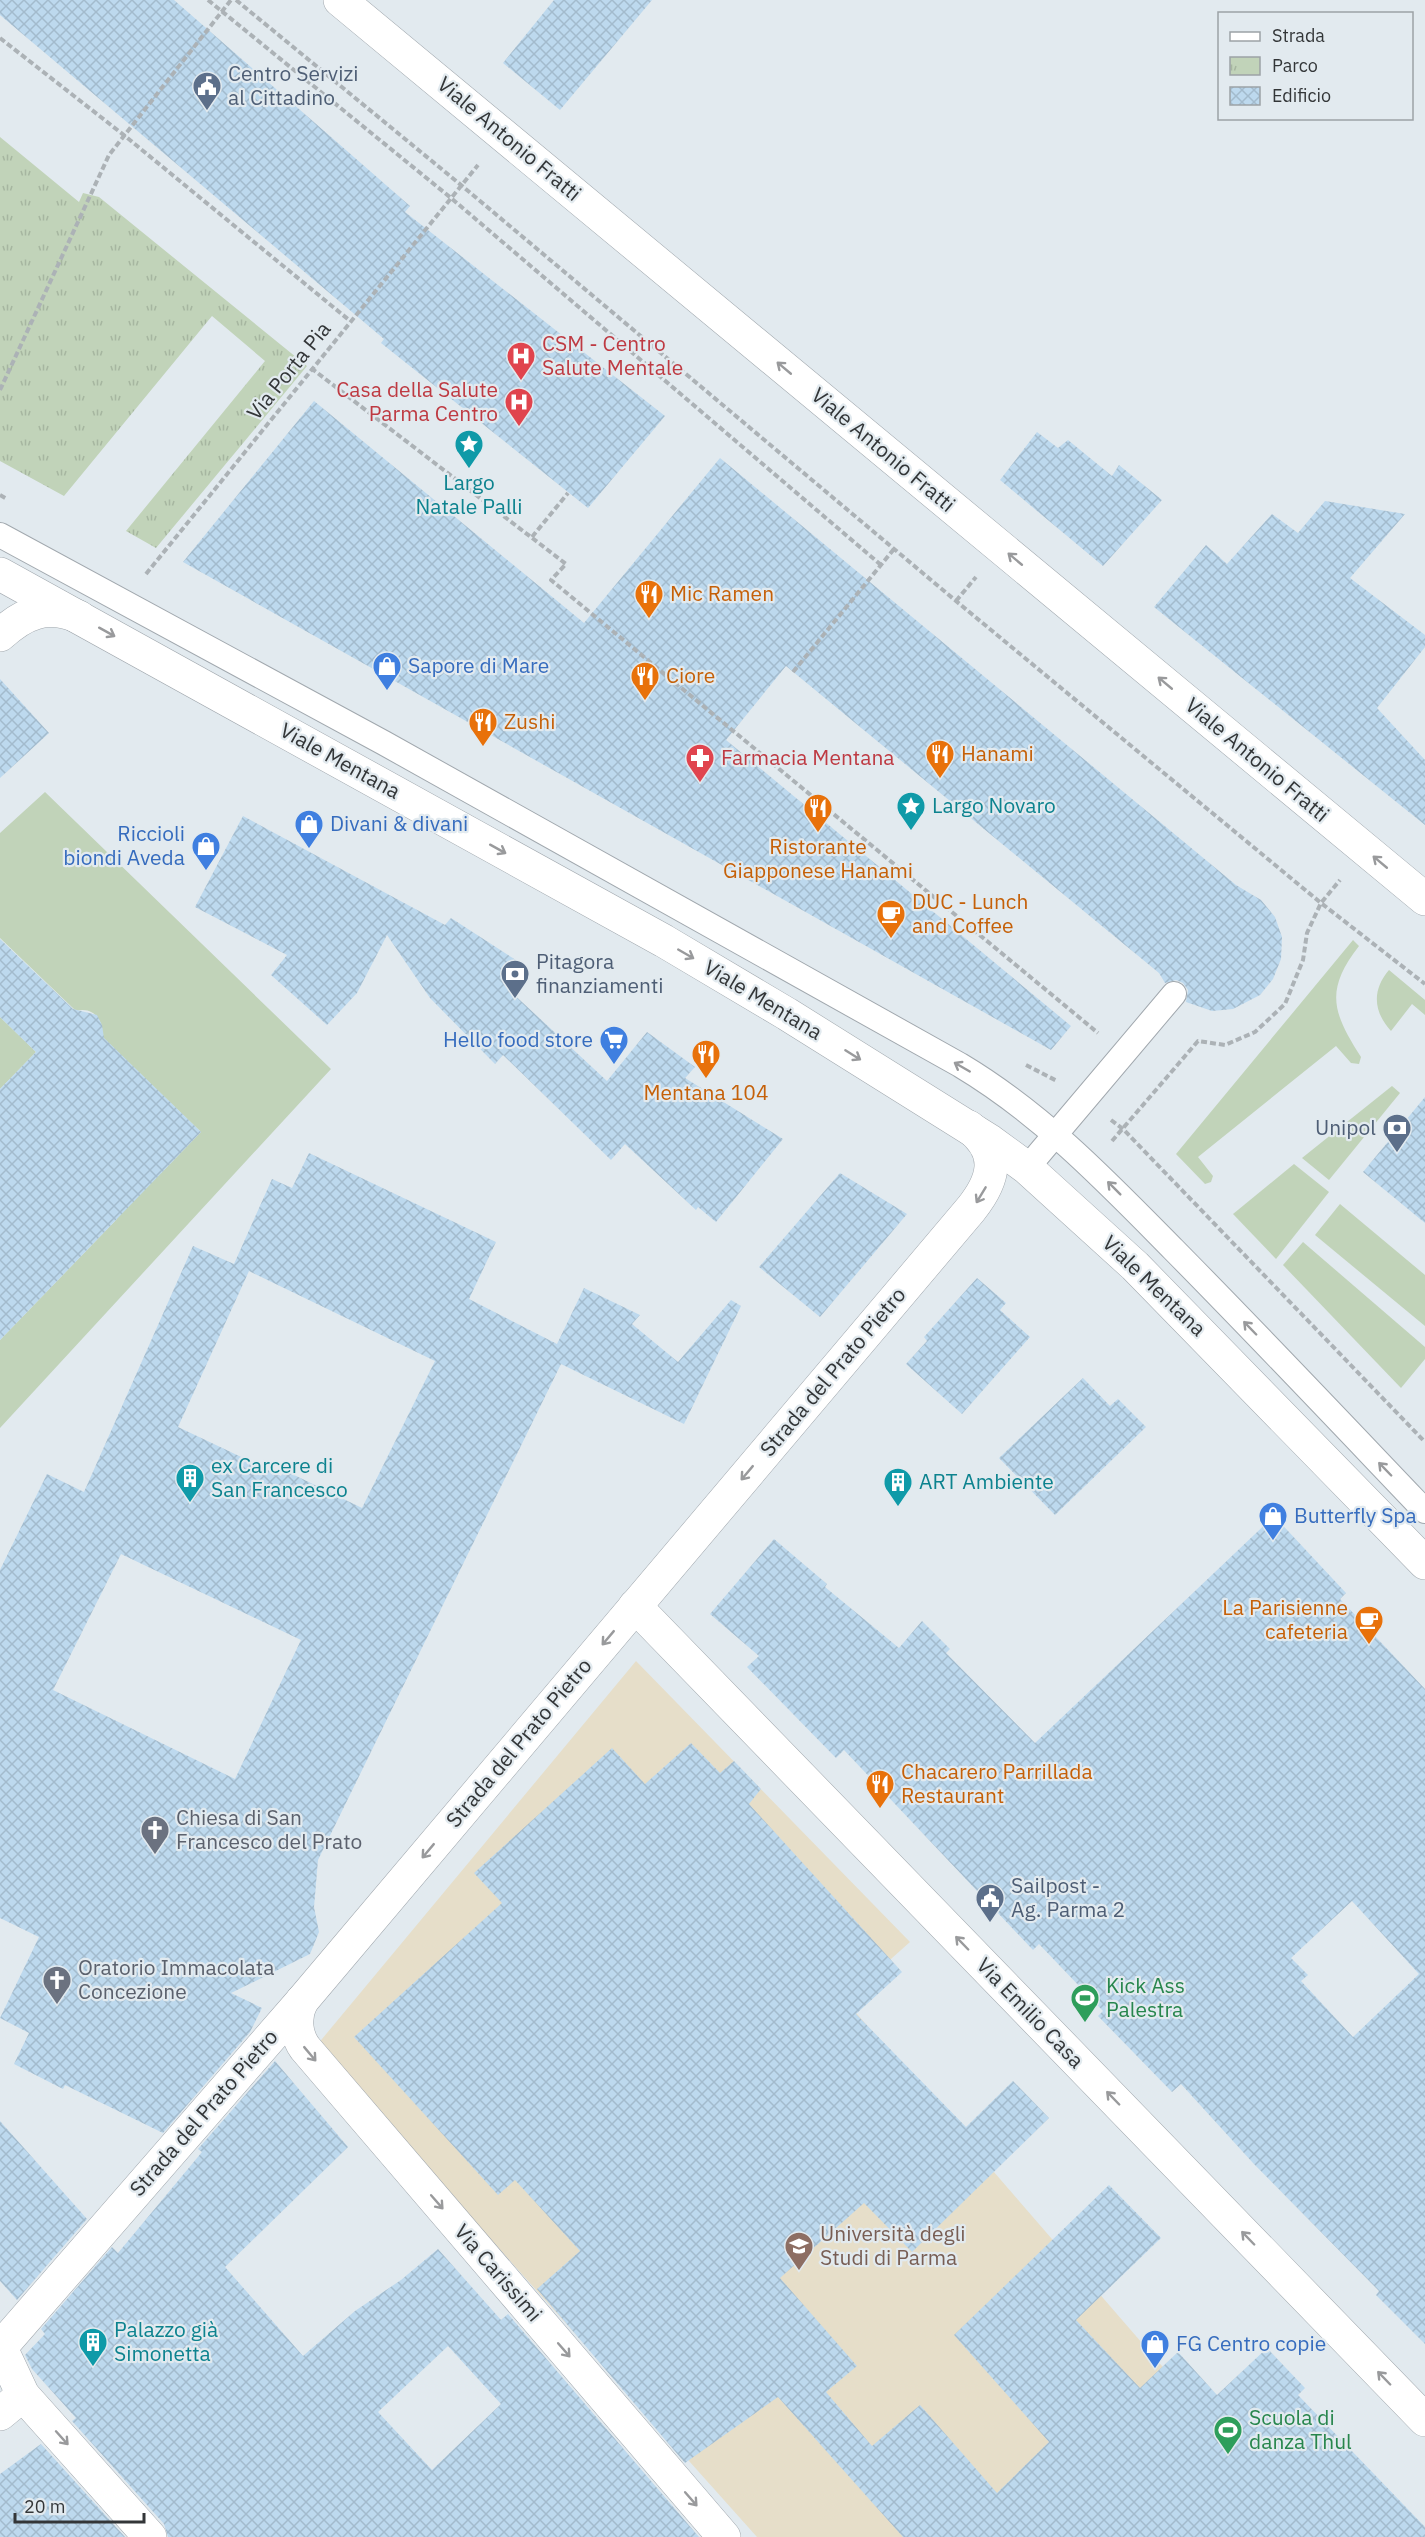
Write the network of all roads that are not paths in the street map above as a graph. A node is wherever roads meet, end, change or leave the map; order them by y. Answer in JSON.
{"nodes":[{"id":1,"x":340,"y":0,"type":"edge"},
{"id":2,"x":0,"y":535,"type":"edge"},
{"id":3,"x":0,"y":574,"type":"edge"},
{"id":4,"x":79,"y":617,"type":"junction"},
{"id":5,"x":0,"y":635,"type":"edge"},
{"id":6,"x":1425,"y":899,"type":"edge"},
{"id":7,"x":1174,"y":994,"type":"dead end"},
{"id":8,"x":968,"y":1127,"type":"junction"},
{"id":9,"x":1056,"y":1134,"type":"junction"},
{"id":10,"x":1027,"y":1168,"type":"junction"},
{"id":11,"x":1425,"y":1511,"type":"edge"},
{"id":12,"x":1425,"y":1563,"type":"edge"},
{"id":13,"x":634,"y":1606,"type":"junction"},
{"id":14,"x":302,"y":2001,"type":"junction"},
{"id":15,"x":0,"y":2347,"type":"edge"},
{"id":16,"x":11,"y":2404,"type":"edge"},
{"id":17,"x":1425,"y":2420,"type":"edge"},
{"id":18,"x":150,"y":2537,"type":"edge"},
{"id":19,"x":724,"y":2537,"type":"edge"}],
"edges":[{"from":6,"to":1,"type":"street","name":"Viale Antonio Fratti","one_way":true},
{"from":9,"to":2,"type":"lane","name":"Viale Mentana","one_way":true},
{"from":3,"to":4,"type":"street","name":"Viale Mentana"},
{"from":4,"to":5,"type":"street"},
{"from":4,"to":8,"type":"street","name":"Viale Mentana","one_way":true},
{"from":7,"to":9,"type":"lane"},
{"from":8,"to":10,"type":"street","name":"Viale Mentana"},
{"from":8,"to":13,"type":"street","name":"Strada del Prato Pietro","one_way":true},
{"from":9,"to":10,"type":"lane"},
{"from":11,"to":9,"type":"lane","name":"Viale Mentana","one_way":true},
{"from":10,"to":12,"type":"street","name":"Viale Mentana"},
{"from":13,"to":14,"type":"street","name":"Strada del Prato Pietro","one_way":true},
{"from":17,"to":13,"type":"street","name":"Via Emilio Casa","one_way":true},
{"from":14,"to":15,"type":"street","name":"Strada del Prato Pietro"},
{"from":14,"to":19,"type":"street","name":"Via Carissimi","one_way":true},
{"from":15,"to":16,"type":"street"},
{"from":16,"to":18,"type":"street","one_way":true}]}
